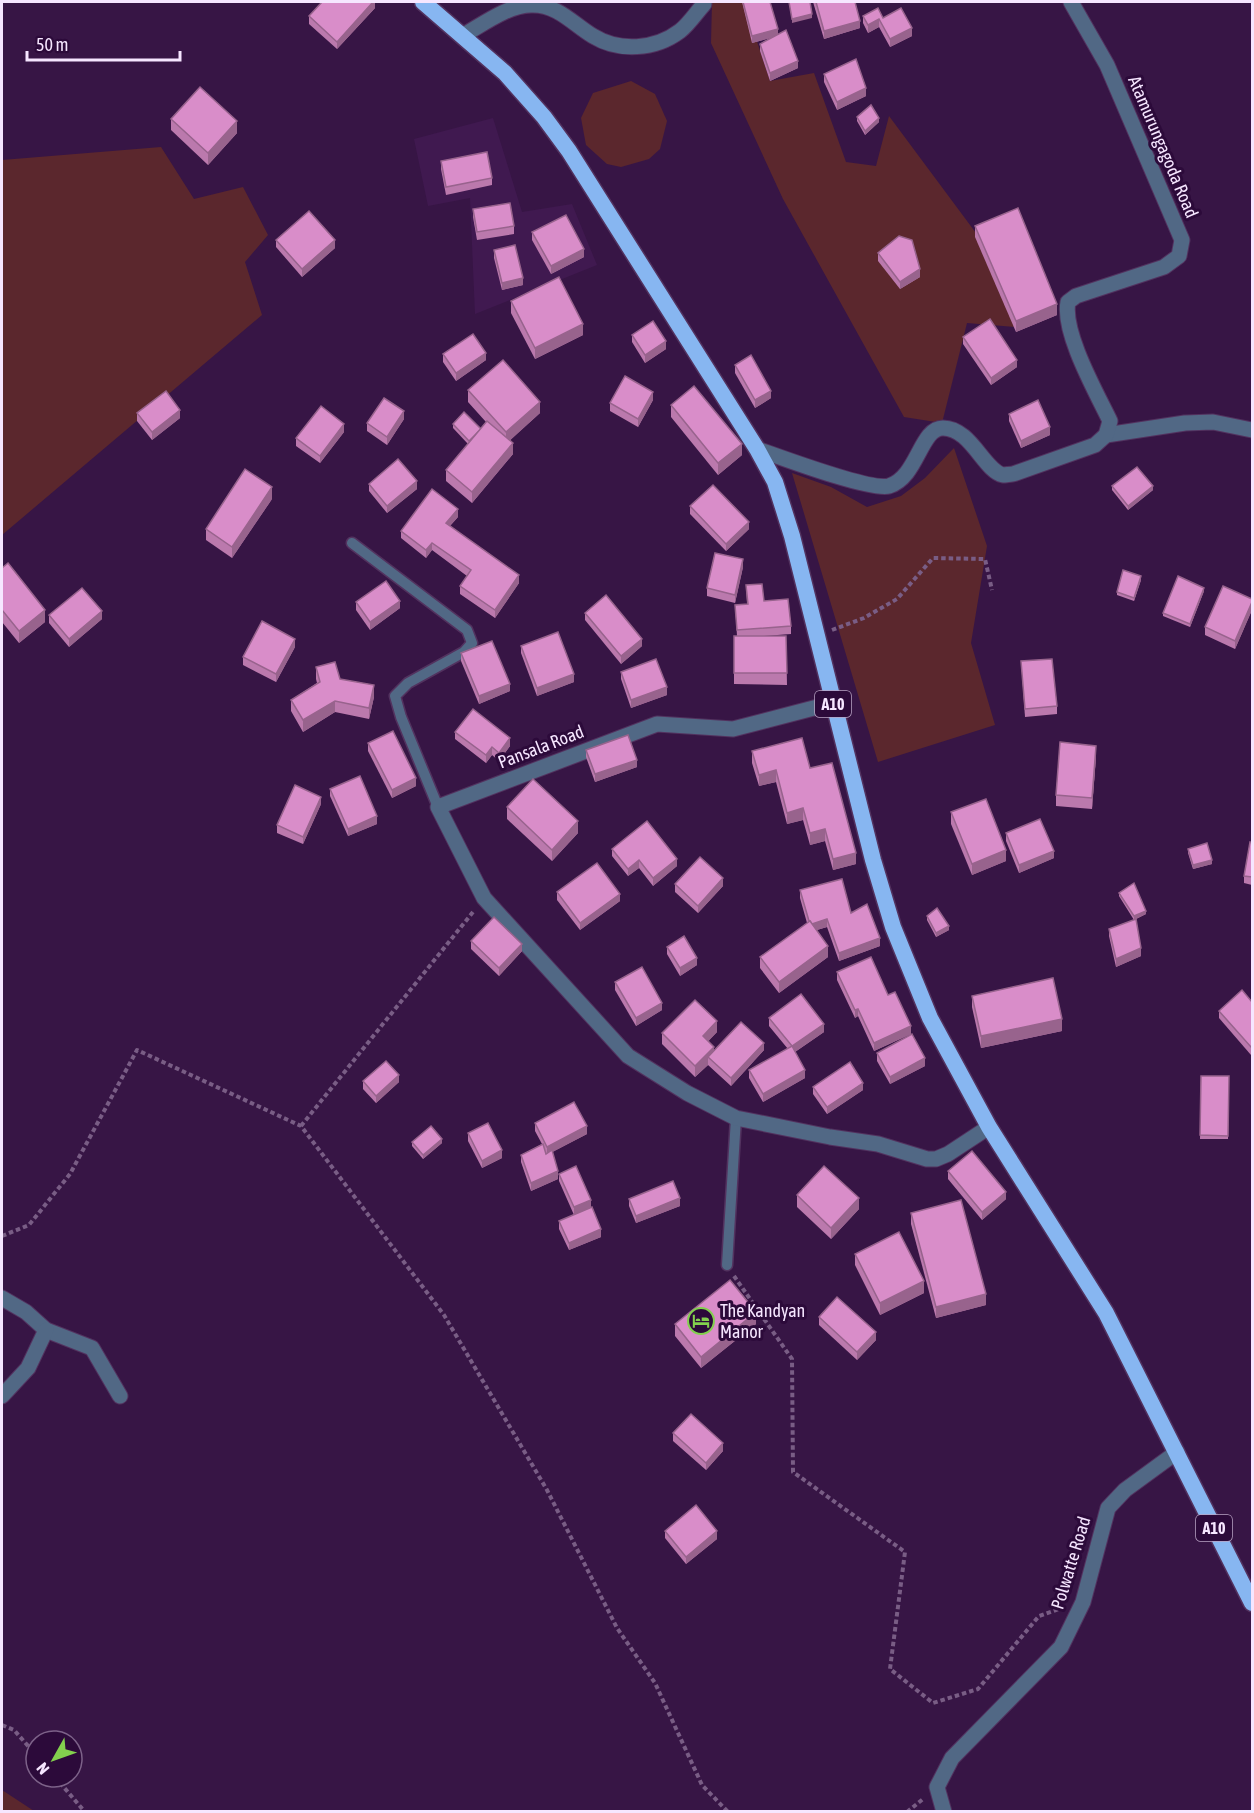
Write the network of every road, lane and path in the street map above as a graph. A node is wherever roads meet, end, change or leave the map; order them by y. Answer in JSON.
{"nodes":[{"id":1,"x":423,"y":2,"type":"edge"},
{"id":2,"x":1071,"y":2,"type":"edge"},
{"id":3,"x":704,"y":4,"type":"dead end"},
{"id":4,"x":462,"y":36,"type":"junction"},
{"id":5,"x":1252,"y":430,"type":"edge"},
{"id":6,"x":1106,"y":435,"type":"junction"},
{"id":7,"x":757,"y":449,"type":"junction"},
{"id":8,"x":352,"y":543,"type":"dead end"},
{"id":9,"x":992,"y":590,"type":"dead end"},
{"id":10,"x":817,"y":635,"type":"junction"},
{"id":11,"x":833,"y":703,"type":"junction"},
{"id":12,"x":438,"y":807,"type":"junction"},
{"id":13,"x":484,"y":898,"type":"junction"},
{"id":14,"x":736,"y":1118,"type":"junction"},
{"id":15,"x":301,"y":1126,"type":"junction"},
{"id":16,"x":989,"y":1126,"type":"junction"},
{"id":17,"x":2,"y":1236,"type":"edge"},
{"id":18,"x":727,"y":1265,"type":"joint"},
{"id":19,"x":2,"y":1299,"type":"edge"},
{"id":20,"x":46,"y":1330,"type":"junction"},
{"id":21,"x":2,"y":1396,"type":"edge"},
{"id":22,"x":120,"y":1396,"type":"dead end"},
{"id":23,"x":1177,"y":1452,"type":"junction"},
{"id":24,"x":1083,"y":1602,"type":"junction"},
{"id":25,"x":1252,"y":1603,"type":"edge"},
{"id":26,"x":2,"y":1725,"type":"edge"},
{"id":27,"x":24,"y":1741,"type":"edge"},
{"id":28,"x":65,"y":1789,"type":"edge"},
{"id":29,"x":85,"y":1812,"type":"edge"},
{"id":30,"x":728,"y":1812,"type":"edge"},
{"id":31,"x":944,"y":1812,"type":"edge"}],
"edges":[{"from":1,"to":4,"type":"highway","number":"A10"},
{"from":2,"to":6,"type":"street","name":"Atamurungagoda Road"},
{"from":3,"to":4,"type":"street"},
{"from":4,"to":7,"type":"highway","number":"A10"},
{"from":5,"to":6,"type":"street"},
{"from":6,"to":7,"type":"street"},
{"from":7,"to":10,"type":"highway","number":"A10"},
{"from":8,"to":12,"type":"lane"},
{"from":9,"to":10,"type":"path"},
{"from":10,"to":11,"type":"highway","number":"A10"},
{"from":11,"to":12,"type":"street","name":"Pansala Road"},
{"from":11,"to":16,"type":"highway","number":"A10"},
{"from":12,"to":13,"type":"street"},
{"from":13,"to":14,"type":"street"},
{"from":13,"to":15,"type":"path"},
{"from":14,"to":16,"type":"street"},
{"from":14,"to":18,"type":"lane"},
{"from":15,"to":17,"type":"path"},
{"from":15,"to":30,"type":"path"},
{"from":16,"to":23,"type":"highway","number":"A10"},
{"from":18,"to":24,"type":"path"},
{"from":19,"to":20,"type":"street"},
{"from":20,"to":21,"type":"street"},
{"from":20,"to":22,"type":"street"},
{"from":23,"to":24,"type":"street","name":"Polwatte Road"},
{"from":23,"to":25,"type":"highway","number":"A10"},
{"from":24,"to":31,"type":"street","name":"Polwatte Road"},
{"from":26,"to":27,"type":"path"},
{"from":28,"to":29,"type":"path"}]}
